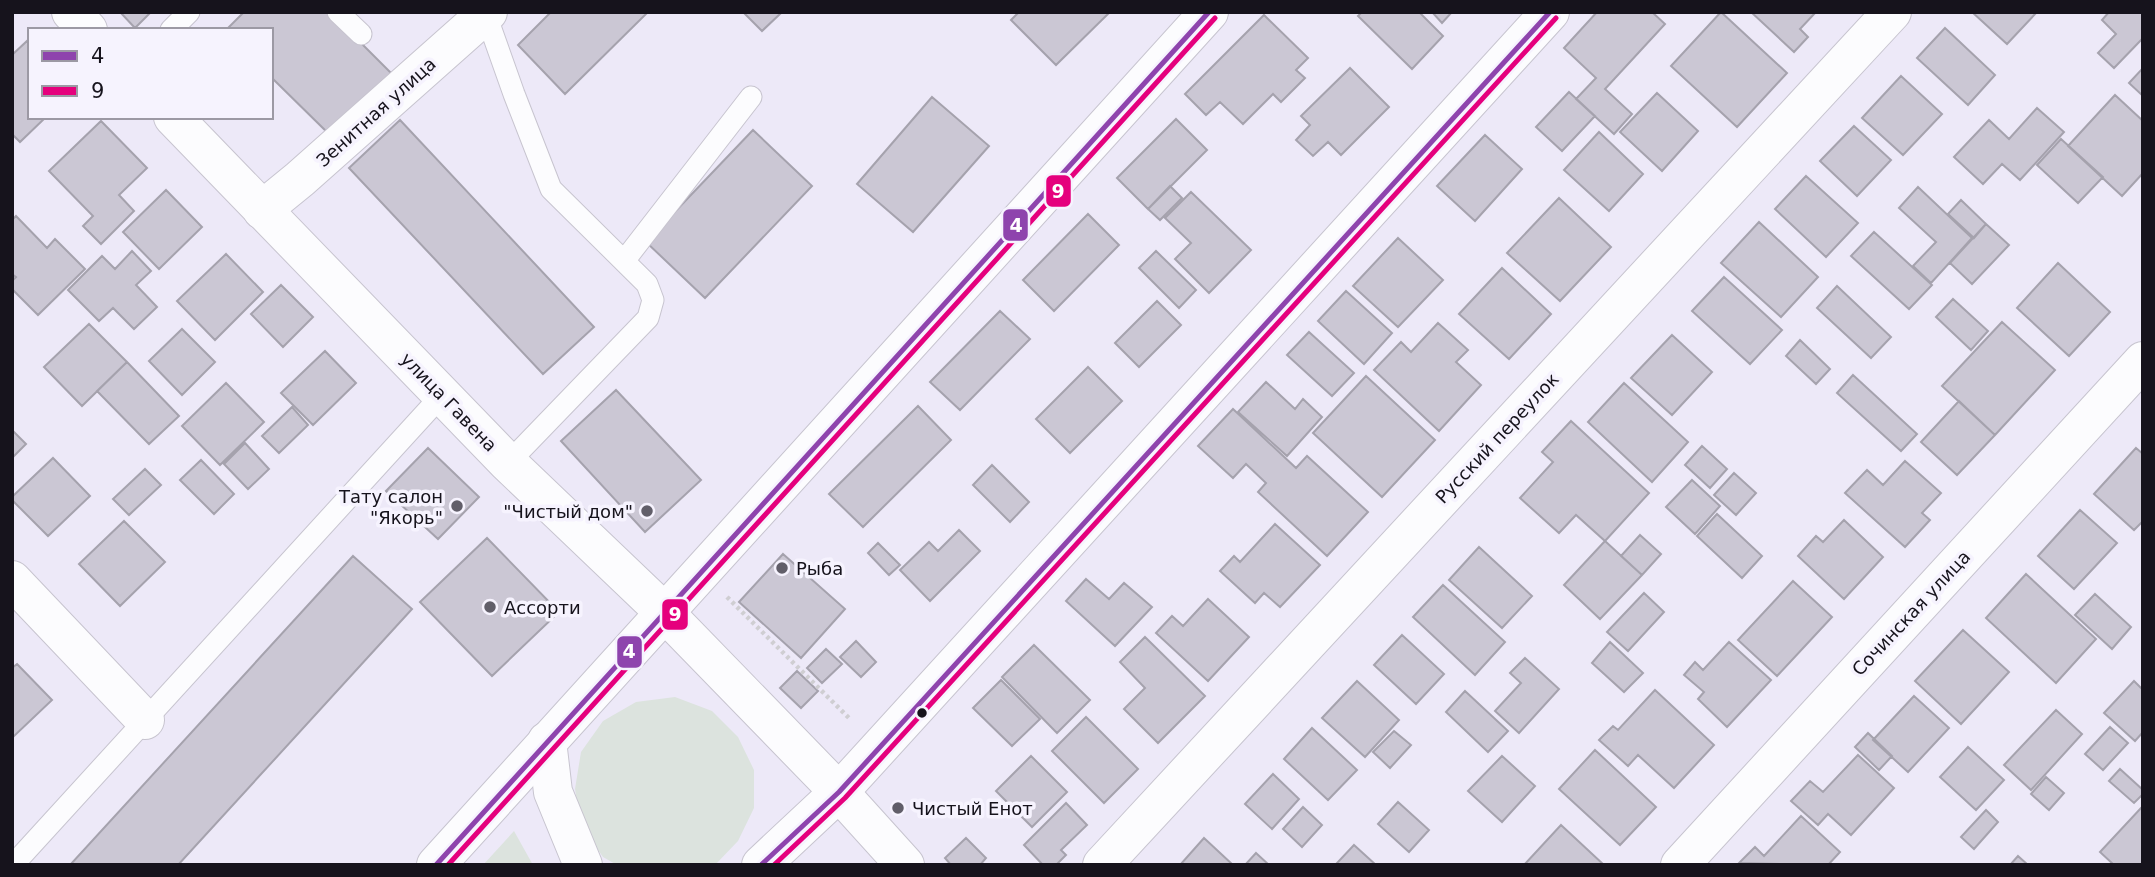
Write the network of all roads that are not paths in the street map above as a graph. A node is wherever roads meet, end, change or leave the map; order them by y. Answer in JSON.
{"nodes":[{"id":1,"x":71,"y":12,"type":"edge"},
{"id":2,"x":189,"y":12,"type":"edge"},
{"id":3,"x":338,"y":12,"type":"edge"},
{"id":4,"x":1209,"y":12,"type":"edge"},
{"id":5,"x":1550,"y":12,"type":"edge"},
{"id":6,"x":1892,"y":12,"type":"edge"},
{"id":7,"x":487,"y":13,"type":"edge"},
{"id":8,"x":86,"y":28,"type":"edge"},
{"id":9,"x":173,"y":28,"type":"edge"},
{"id":10,"x":361,"y":34,"type":"dead end"},
{"id":11,"x":751,"y":97,"type":"dead end"},
{"id":12,"x":175,"y":119,"type":"edge"},
{"id":13,"x":262,"y":209,"type":"junction"},
{"id":14,"x":624,"y":261,"type":"junction"},
{"id":15,"x":2143,"y":361,"type":"edge"},
{"id":16,"x":442,"y":394,"type":"junction"},
{"id":17,"x":508,"y":463,"type":"junction"},
{"id":18,"x":12,"y":580,"type":"edge"},
{"id":19,"x":664,"y":612,"type":"junction"},
{"id":20,"x":145,"y":720,"type":"junction"},
{"id":21,"x":547,"y":741,"type":"junction"},
{"id":22,"x":839,"y":792,"type":"junction"},
{"id":23,"x":13,"y":865,"type":"edge"},
{"id":24,"x":436,"y":865,"type":"edge"},
{"id":25,"x":583,"y":865,"type":"edge"},
{"id":26,"x":761,"y":865,"type":"edge"},
{"id":27,"x":905,"y":865,"type":"edge"},
{"id":28,"x":1102,"y":865,"type":"edge"},
{"id":29,"x":1680,"y":865,"type":"edge"}],
"edges":[{"from":1,"to":8,"type":"street"},
{"from":2,"to":9,"type":"lane"},
{"from":3,"to":10,"type":"lane"},
{"from":4,"to":19,"type":"street"},
{"from":5,"to":22,"type":"street"},
{"from":6,"to":28,"type":"street","name":"Русский переулок"},
{"from":7,"to":13,"type":"street","name":"Зенитная улица"},
{"from":7,"to":14,"type":"lane"},
{"from":11,"to":14,"type":"lane"},
{"from":12,"to":13,"type":"street","name":"улица Гавена"},
{"from":13,"to":16,"type":"street","name":"улица Гавена"},
{"from":14,"to":17,"type":"lane"},
{"from":15,"to":29,"type":"street","name":"Сочинская улица"},
{"from":16,"to":17,"type":"street","name":"улица Гавена"},
{"from":16,"to":20,"type":"lane"},
{"from":17,"to":19,"type":"street","name":"улица Гавена"},
{"from":18,"to":20,"type":"street"},
{"from":19,"to":21,"type":"street"},
{"from":19,"to":22,"type":"street","name":"улица Гавена"},
{"from":20,"to":23,"type":"lane"},
{"from":21,"to":24,"type":"street"},
{"from":21,"to":25,"type":"street"},
{"from":22,"to":26,"type":"street"},
{"from":22,"to":27,"type":"street","name":"улица Гавена"}]}
